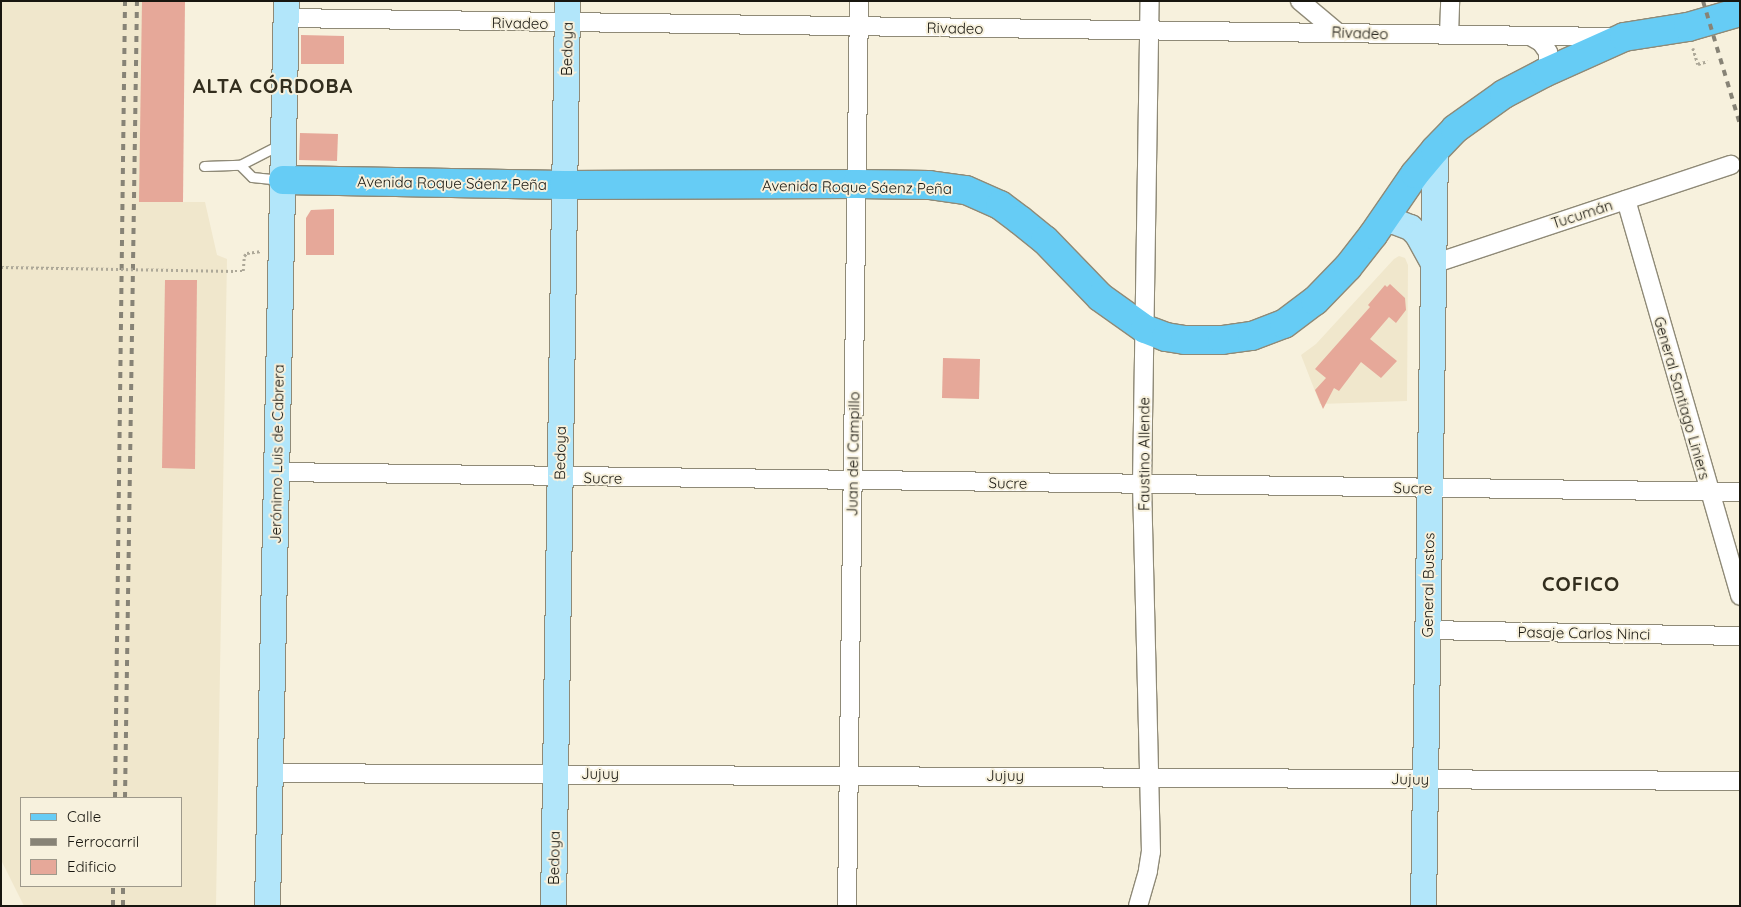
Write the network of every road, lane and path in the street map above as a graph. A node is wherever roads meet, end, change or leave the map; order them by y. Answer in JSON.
{"nodes":[{"id":1,"x":859,"y":1,"type":"edge"},
{"id":2,"x":1150,"y":1,"type":"edge"},
{"id":3,"x":1300,"y":1,"type":"edge"},
{"id":4,"x":1450,"y":1,"type":"edge"},
{"id":5,"x":286,"y":10,"type":"edge"},
{"id":6,"x":1740,"y":12,"type":"edge"},
{"id":7,"x":567,"y":13,"type":"edge"},
{"id":8,"x":859,"y":27,"type":"junction"},
{"id":9,"x":1149,"y":30,"type":"junction"},
{"id":10,"x":1337,"y":32,"type":"junction"},
{"id":11,"x":1449,"y":35,"type":"junction"},
{"id":12,"x":1530,"y":36,"type":"junction"},
{"id":13,"x":1624,"y":37,"type":"junction"},
{"id":14,"x":1691,"y":41,"type":"dead end"},
{"id":15,"x":1708,"y":62,"type":"dead end"},
{"id":16,"x":1544,"y":73,"type":"junction"},
{"id":17,"x":283,"y":143,"type":"junction"},
{"id":18,"x":1435,"y":150,"type":"junction"},
{"id":19,"x":240,"y":165,"type":"junction"},
{"id":20,"x":1731,"y":165,"type":"dead end"},
{"id":21,"x":204,"y":166,"type":"dead end"},
{"id":22,"x":283,"y":180,"type":"junction"},
{"id":23,"x":564,"y":184,"type":"junction"},
{"id":24,"x":857,"y":184,"type":"junction"},
{"id":25,"x":1626,"y":200,"type":"junction"},
{"id":26,"x":1382,"y":221,"type":"junction"},
{"id":27,"x":281,"y":250,"type":"junction"},
{"id":28,"x":1433,"y":264,"type":"junction"},
{"id":29,"x":1,"y":267,"type":"edge"},
{"id":30,"x":1145,"y":329,"type":"junction"},
{"id":31,"x":276,"y":472,"type":"junction"},
{"id":32,"x":560,"y":477,"type":"junction"},
{"id":33,"x":853,"y":481,"type":"junction"},
{"id":34,"x":1142,"y":484,"type":"junction"},
{"id":35,"x":1430,"y":488,"type":"junction"},
{"id":36,"x":1709,"y":491,"type":"junction"},
{"id":37,"x":1740,"y":492,"type":"edge"},
{"id":38,"x":1740,"y":596,"type":"edge"},
{"id":39,"x":1427,"y":630,"type":"junction"},
{"id":40,"x":1740,"y":636,"type":"edge"},
{"id":41,"x":270,"y":773,"type":"junction"},
{"id":42,"x":555,"y":774,"type":"junction"},
{"id":43,"x":848,"y":776,"type":"junction"},
{"id":44,"x":1150,"y":776,"type":"junction"},
{"id":45,"x":1425,"y":779,"type":"junction"},
{"id":46,"x":1740,"y":781,"type":"edge"},
{"id":47,"x":267,"y":906,"type":"edge"},
{"id":48,"x":553,"y":906,"type":"edge"},
{"id":49,"x":847,"y":906,"type":"edge"},
{"id":50,"x":1138,"y":906,"type":"edge"},
{"id":51,"x":1423,"y":906,"type":"edge"}],
"edges":[{"from":1,"to":8,"type":"street","name":"Juan del Campillo"},
{"from":2,"to":9,"type":"street","name":"Faustino Allende"},
{"from":3,"to":10,"type":"street"},
{"from":4,"to":11,"type":"street"},
{"from":5,"to":7,"type":"street","name":"Rivadeo"},
{"from":5,"to":17,"type":"main road","name":"Jerónimo Luis de Cabrera"},
{"from":6,"to":13,"type":"main road","name":"Avenida Roque Sáenz Peña"},
{"from":7,"to":8,"type":"street","name":"Rivadeo"},
{"from":7,"to":23,"type":"main road","name":"Bedoya"},
{"from":8,"to":9,"type":"street","name":"Rivadeo"},
{"from":8,"to":24,"type":"street","name":"Juan del Campillo"},
{"from":9,"to":10,"type":"street","name":"Rivadeo"},
{"from":9,"to":30,"type":"street","name":"Faustino Allende"},
{"from":10,"to":11,"type":"street","name":"Rivadeo"},
{"from":11,"to":12,"type":"street","name":"Rivadeo"},
{"from":12,"to":13,"type":"street","name":"Rivadeo"},
{"from":12,"to":16,"type":"street"},
{"from":13,"to":16,"type":"main road","name":"Avenida Roque Sáenz Peña"},
{"from":14,"to":15,"type":"path"},
{"from":16,"to":18,"type":"main road","name":"Avenida Roque Sáenz Peña"},
{"from":17,"to":19,"type":"lane"},
{"from":17,"to":22,"type":"main road","name":"Jerónimo Luis de Cabrera"},
{"from":18,"to":26,"type":"main road","name":"Avenida Roque Sáenz Peña"},
{"from":18,"to":28,"type":"main road","name":"General Bustos"},
{"from":19,"to":21,"type":"lane"},
{"from":19,"to":22,"type":"lane"},
{"from":20,"to":25,"type":"street","name":"Tucumán"},
{"from":22,"to":23,"type":"main road","name":"Avenida Roque Sáenz Peña"},
{"from":22,"to":27,"type":"main road","name":"Jerónimo Luis de Cabrera"},
{"from":23,"to":24,"type":"main road","name":"Avenida Roque Sáenz Peña"},
{"from":23,"to":32,"type":"main road","name":"Bedoya"},
{"from":24,"to":30,"type":"main road","name":"Avenida Roque Sáenz Peña"},
{"from":24,"to":33,"type":"street","name":"Juan del Campillo"},
{"from":25,"to":28,"type":"street","name":"Tucumán"},
{"from":25,"to":36,"type":"street","name":"General Santiago Liniers"},
{"from":26,"to":28,"type":"main road","name":"General Bustos"},
{"from":26,"to":30,"type":"main road","name":"Avenida Roque Sáenz Peña"},
{"from":27,"to":29,"type":"path","bridge":true},
{"from":27,"to":31,"type":"main road","name":"Jerónimo Luis de Cabrera"},
{"from":28,"to":35,"type":"main road","name":"General Bustos"},
{"from":30,"to":34,"type":"street","name":"Faustino Allende"},
{"from":31,"to":32,"type":"street","name":"Sucre"},
{"from":31,"to":41,"type":"main road","name":"Jerónimo Luis de Cabrera"},
{"from":32,"to":33,"type":"street","name":"Sucre"},
{"from":32,"to":42,"type":"main road","name":"Bedoya"},
{"from":33,"to":34,"type":"street","name":"Sucre"},
{"from":33,"to":43,"type":"street","name":"Juan del Campillo"},
{"from":34,"to":35,"type":"street","name":"Sucre"},
{"from":34,"to":44,"type":"street","name":"Faustino Allende"},
{"from":35,"to":36,"type":"street","name":"Sucre"},
{"from":35,"to":39,"type":"main road","name":"General Bustos"},
{"from":36,"to":37,"type":"street","name":"Sucre"},
{"from":36,"to":38,"type":"street","name":"General Santiago Liniers"},
{"from":39,"to":40,"type":"street","name":"Pasaje Carlos Ninci"},
{"from":39,"to":45,"type":"main road","name":"General Bustos"},
{"from":41,"to":42,"type":"street","name":"Jujuy"},
{"from":41,"to":47,"type":"main road","name":"Jerónimo Luis de Cabrera"},
{"from":42,"to":43,"type":"street","name":"Jujuy"},
{"from":42,"to":48,"type":"main road","name":"Bedoya"},
{"from":43,"to":44,"type":"street","name":"Jujuy"},
{"from":43,"to":49,"type":"street","name":"Juan del Campillo"},
{"from":44,"to":45,"type":"street","name":"Jujuy"},
{"from":44,"to":50,"type":"street","name":"Faustino Allende"},
{"from":45,"to":46,"type":"street","name":"Jujuy"},
{"from":45,"to":51,"type":"main road","name":"General Bustos"}]}
